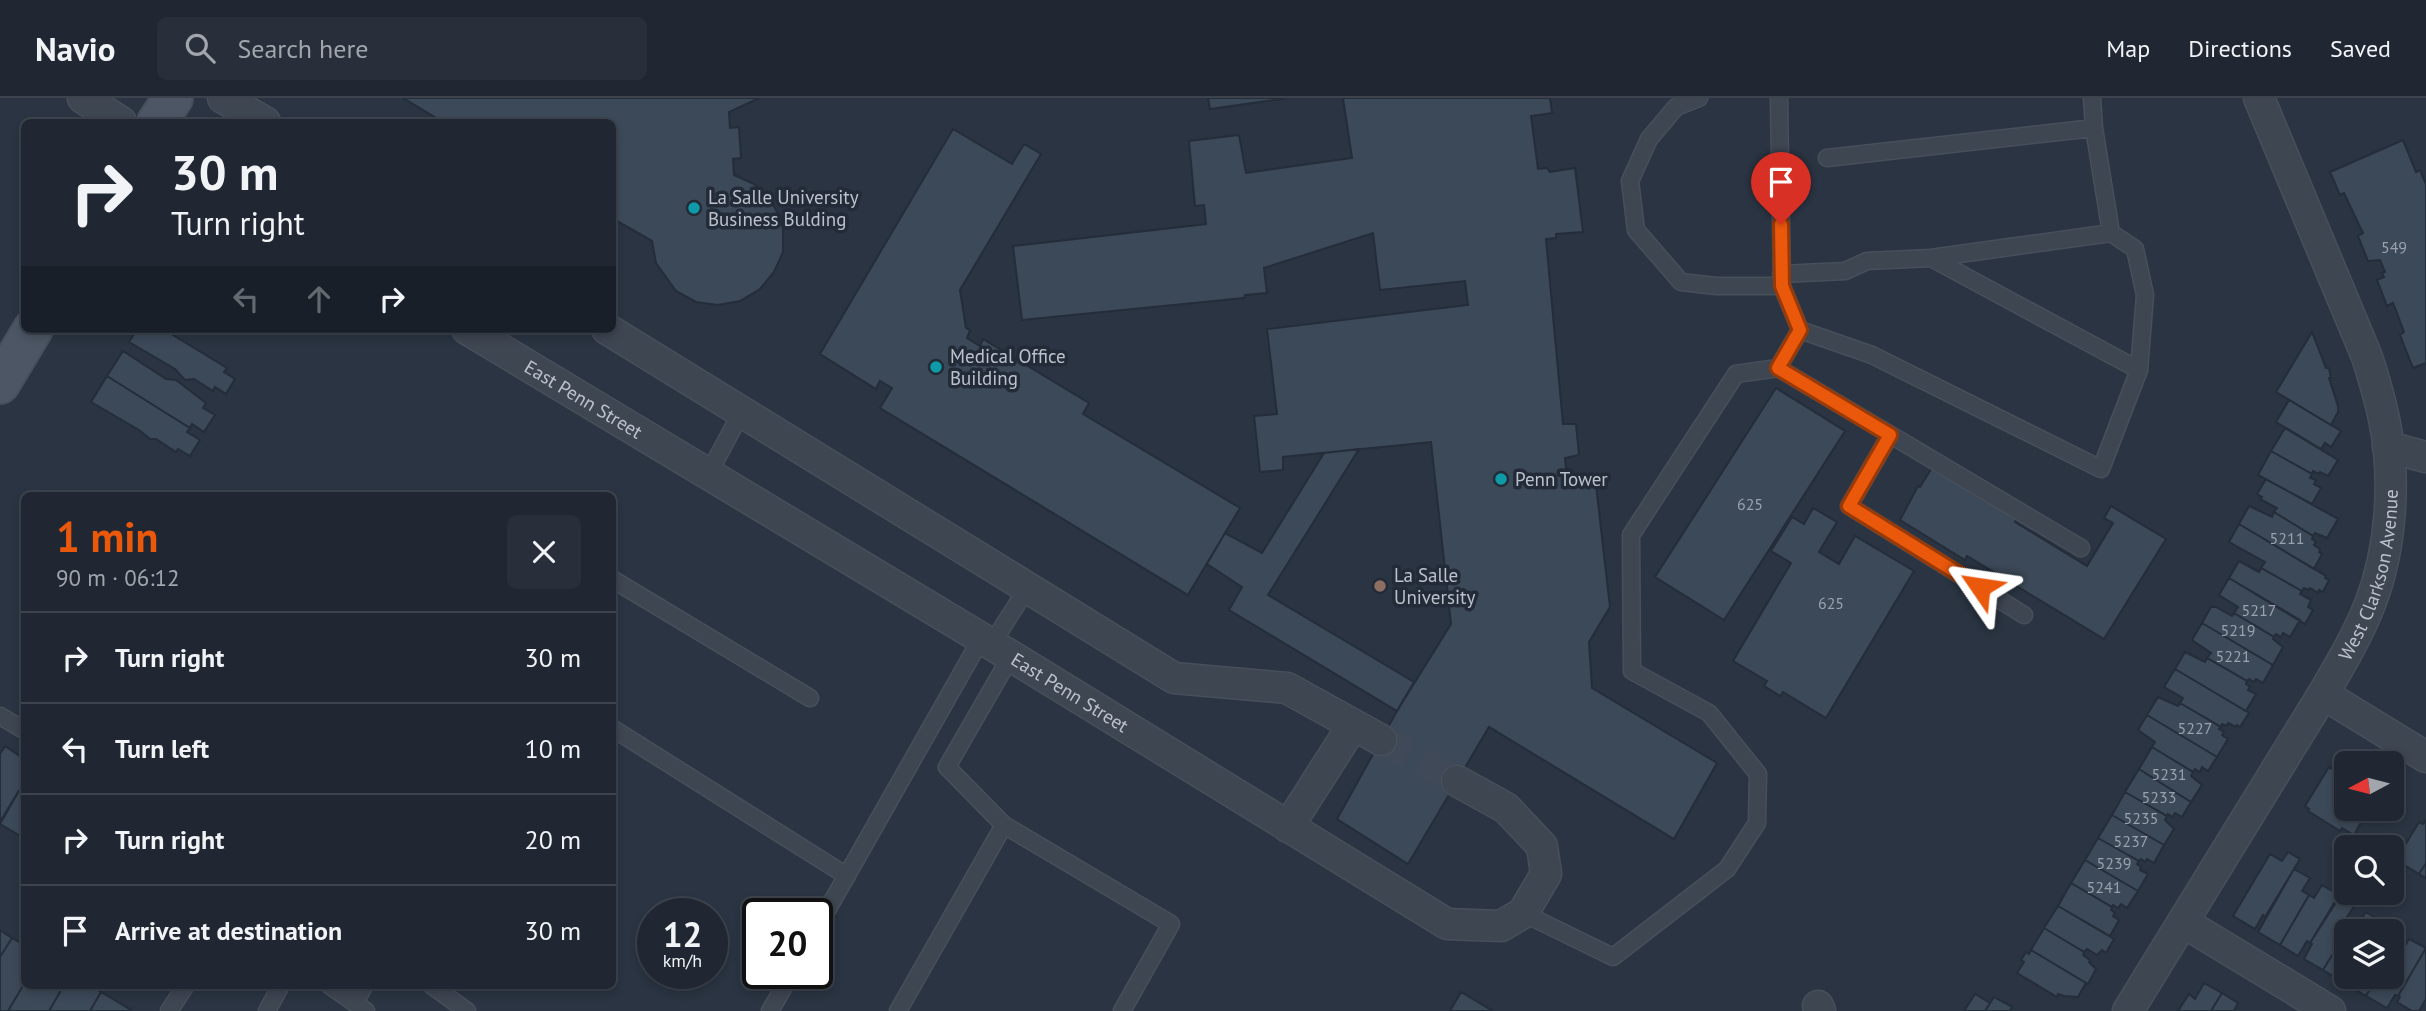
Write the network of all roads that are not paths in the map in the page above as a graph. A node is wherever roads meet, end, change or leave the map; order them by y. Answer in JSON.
{"nodes":[{"id":1,"x":83,"y":98,"type":"edge"},
{"id":2,"x":173,"y":98,"type":"edge"},
{"id":3,"x":223,"y":98,"type":"edge"},
{"id":4,"x":1699,"y":98,"type":"edge"},
{"id":5,"x":1779,"y":98,"type":"edge"},
{"id":6,"x":2092,"y":98,"type":"edge"},
{"id":7,"x":2259,"y":98,"type":"edge"},
{"id":8,"x":116,"y":119,"type":"edge"},
{"id":9,"x":159,"y":119,"type":"edge"},
{"id":10,"x":260,"y":119,"type":"edge"},
{"id":11,"x":2094,"y":128,"type":"junction"},
{"id":12,"x":1827,"y":158,"type":"dead end"},
{"id":13,"x":2111,"y":233,"type":"junction"},
{"id":14,"x":1931,"y":258,"type":"junction"},
{"id":15,"x":1782,"y":280,"type":"junction"},
{"id":16,"x":1800,"y":330,"type":"junction"},
{"id":17,"x":31,"y":333,"type":"edge"},
{"id":18,"x":474,"y":333,"type":"edge"},
{"id":19,"x":614,"y":333,"type":"edge"},
{"id":20,"x":1778,"y":368,"type":"junction"},
{"id":21,"x":2139,"y":370,"type":"junction"},
{"id":22,"x":0,"y":384,"type":"edge"},
{"id":23,"x":742,"y":411,"type":"junction"},
{"id":24,"x":1890,"y":435,"type":"junction"},
{"id":25,"x":2388,"y":447,"type":"junction"},
{"id":26,"x":2426,"y":457,"type":"edge"},
{"id":27,"x":709,"y":473,"type":"junction"},
{"id":28,"x":2081,"y":548,"type":"dead end"},
{"id":29,"x":616,"y":581,"type":"edge"},
{"id":30,"x":1028,"y":587,"type":"junction"},
{"id":31,"x":2024,"y":615,"type":"dead end"},
{"id":32,"x":994,"y":647,"type":"junction"},
{"id":33,"x":2323,"y":694,"type":"junction"},
{"id":34,"x":810,"y":698,"type":"dead end"},
{"id":35,"x":0,"y":716,"type":"edge"},
{"id":36,"x":1353,"y":725,"type":"junction"},
{"id":37,"x":21,"y":728,"type":"edge"},
{"id":38,"x":616,"y":732,"type":"edge"},
{"id":39,"x":1381,"y":740,"type":"tunnel mouth"},
{"id":40,"x":2426,"y":757,"type":"edge"},
{"id":41,"x":1457,"y":781,"type":"tunnel mouth"},
{"id":42,"x":1004,"y":825,"type":"junction"},
{"id":43,"x":1288,"y":827,"type":"junction"},
{"id":44,"x":847,"y":876,"type":"junction"},
{"id":45,"x":833,"y":900,"type":"edge"},
{"id":46,"x":1523,"y":913,"type":"junction"},
{"id":47,"x":2183,"y":922,"type":"junction"},
{"id":48,"x":184,"y":989,"type":"edge"},
{"id":49,"x":279,"y":989,"type":"edge"},
{"id":50,"x":335,"y":989,"type":"edge"},
{"id":51,"x":364,"y":989,"type":"edge"},
{"id":52,"x":437,"y":989,"type":"edge"},
{"id":53,"x":783,"y":989,"type":"edge"},
{"id":54,"x":361,"y":1007,"type":"edge"},
{"id":55,"x":169,"y":1011,"type":"edge"},
{"id":56,"x":267,"y":1011,"type":"edge"},
{"id":57,"x":467,"y":1011,"type":"edge"},
{"id":58,"x":770,"y":1011,"type":"edge"},
{"id":59,"x":898,"y":1011,"type":"edge"},
{"id":60,"x":1122,"y":1011,"type":"edge"},
{"id":61,"x":2128,"y":1011,"type":"edge"},
{"id":62,"x":2330,"y":1011,"type":"edge"}],
"edges":[{"from":1,"to":8,"type":"street"},
{"from":2,"to":9,"type":"street"},
{"from":3,"to":10,"type":"street"},
{"from":4,"to":15,"type":"lane"},
{"from":5,"to":15,"type":"lane"},
{"from":6,"to":11,"type":"lane"},
{"from":7,"to":25,"type":"street","name":"West Clarkson Avenue"},
{"from":11,"to":12,"type":"lane"},
{"from":11,"to":13,"type":"lane"},
{"from":13,"to":14,"type":"lane"},
{"from":13,"to":21,"type":"lane"},
{"from":14,"to":15,"type":"lane"},
{"from":14,"to":21,"type":"lane"},
{"from":15,"to":16,"type":"lane"},
{"from":16,"to":20,"type":"lane"},
{"from":16,"to":21,"type":"lane"},
{"from":17,"to":22,"type":"street"},
{"from":18,"to":27,"type":"street","name":"East Penn Street"},
{"from":19,"to":23,"type":"street"},
{"from":20,"to":24,"type":"lane"},
{"from":20,"to":46,"type":"lane"},
{"from":23,"to":27,"type":"lane"},
{"from":23,"to":30,"type":"street"},
{"from":24,"to":28,"type":"lane"},
{"from":24,"to":31,"type":"lane"},
{"from":25,"to":26,"type":"street"},
{"from":25,"to":33,"type":"street","name":"West Clarkson Avenue"},
{"from":27,"to":32,"type":"street","name":"East Penn Street"},
{"from":29,"to":34,"type":"lane"},
{"from":30,"to":32,"type":"lane"},
{"from":30,"to":36,"type":"street"},
{"from":32,"to":42,"type":"lane"},
{"from":32,"to":43,"type":"street","name":"East Penn Street"},
{"from":32,"to":44,"type":"lane"},
{"from":33,"to":40,"type":"street"},
{"from":33,"to":47,"type":"street","name":"West Clarkson Avenue"},
{"from":35,"to":37,"type":"lane"},
{"from":36,"to":39,"type":"street"},
{"from":36,"to":43,"type":"street"},
{"from":38,"to":44,"type":"lane"},
{"from":41,"to":46,"type":"street"},
{"from":42,"to":59,"type":"lane"},
{"from":42,"to":60,"type":"lane"},
{"from":43,"to":46,"type":"street","name":"East Penn Street"},
{"from":44,"to":45,"type":"lane"},
{"from":47,"to":61,"type":"street","name":"West Clarkson Avenue"},
{"from":47,"to":62,"type":"street"},
{"from":48,"to":55,"type":"lane"},
{"from":49,"to":56,"type":"lane"},
{"from":50,"to":54,"type":"lane"},
{"from":51,"to":54,"type":"lane"},
{"from":52,"to":57,"type":"lane"},
{"from":53,"to":58,"type":"lane"}]}
